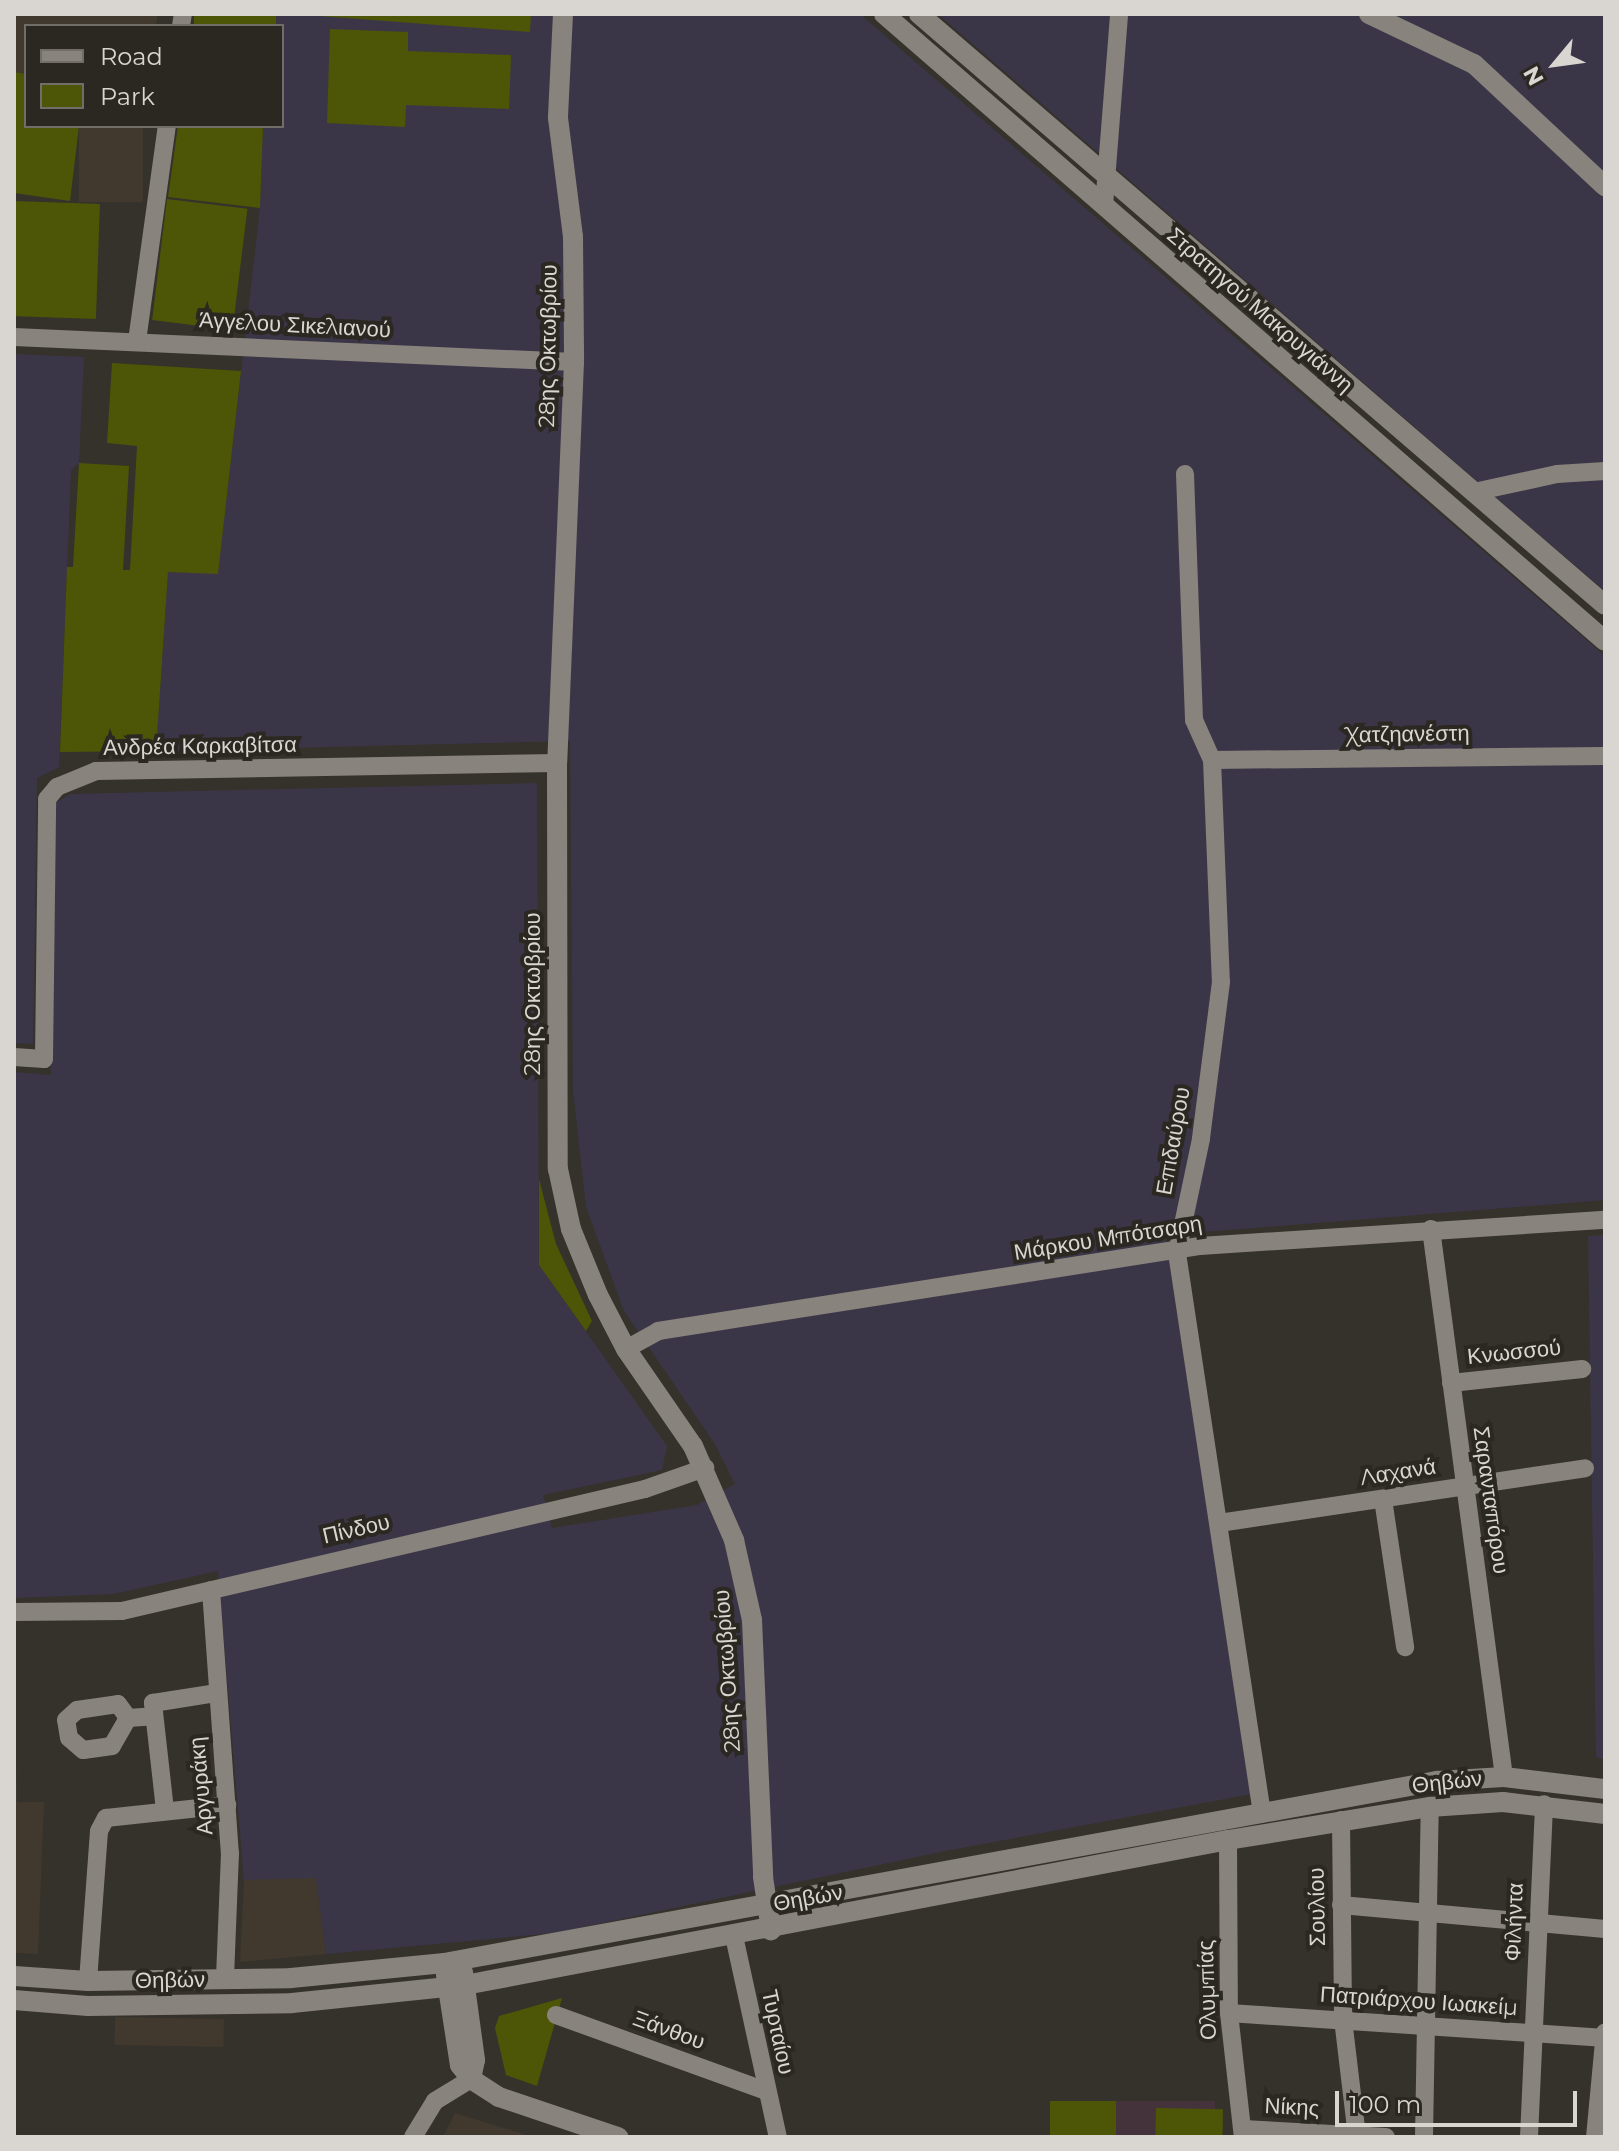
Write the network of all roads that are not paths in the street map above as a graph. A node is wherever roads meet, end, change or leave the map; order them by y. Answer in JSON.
{"nodes":[{"id":1,"x":563,"y":14,"type":"edge"},
{"id":2,"x":884,"y":14,"type":"edge"},
{"id":3,"x":919,"y":14,"type":"edge"},
{"id":4,"x":1119,"y":14,"type":"edge"},
{"id":5,"x":1369,"y":14,"type":"edge"},
{"id":6,"x":167,"y":128,"type":"edge"},
{"id":7,"x":1109,"y":177,"type":"junction"},
{"id":8,"x":1605,"y":186,"type":"edge"},
{"id":9,"x":1104,"y":206,"type":"junction"},
{"id":10,"x":14,"y":337,"type":"edge"},
{"id":11,"x":137,"y":341,"type":"junction"},
{"id":12,"x":574,"y":362,"type":"junction"},
{"id":13,"x":1605,"y":471,"type":"edge"},
{"id":14,"x":1185,"y":474,"type":"dead end"},
{"id":15,"x":1474,"y":492,"type":"junction"},
{"id":16,"x":1605,"y":605,"type":"edge"},
{"id":17,"x":1605,"y":641,"type":"edge"},
{"id":18,"x":1605,"y":756,"type":"edge"},
{"id":19,"x":1212,"y":760,"type":"junction"},
{"id":20,"x":557,"y":763,"type":"junction"},
{"id":21,"x":14,"y":1057,"type":"edge"},
{"id":22,"x":1605,"y":1220,"type":"edge"},
{"id":23,"x":1431,"y":1229,"type":"junction"},
{"id":24,"x":1177,"y":1253,"type":"junction"},
{"id":25,"x":626,"y":1349,"type":"junction"},
{"id":26,"x":1582,"y":1369,"type":"dead end"},
{"id":27,"x":1451,"y":1383,"type":"junction"},
{"id":28,"x":705,"y":1468,"type":"junction"},
{"id":29,"x":1585,"y":1468,"type":"dead end"},
{"id":30,"x":1464,"y":1486,"type":"junction"},
{"id":31,"x":1383,"y":1499,"type":"junction"},
{"id":32,"x":1219,"y":1523,"type":"junction"},
{"id":33,"x":211,"y":1590,"type":"junction"},
{"id":34,"x":14,"y":1612,"type":"edge"},
{"id":35,"x":1405,"y":1647,"type":"dead end"},
{"id":36,"x":217,"y":1693,"type":"junction"},
{"id":37,"x":154,"y":1716,"type":"junction"},
{"id":38,"x":128,"y":1718,"type":"dead end"},
{"id":39,"x":1504,"y":1777,"type":"junction"},
{"id":40,"x":1605,"y":1789,"type":"edge"},
{"id":41,"x":1544,"y":1804,"type":"junction"},
{"id":42,"x":227,"y":1805,"type":"junction"},
{"id":43,"x":1430,"y":1807,"type":"junction"},
{"id":44,"x":165,"y":1810,"type":"junction"},
{"id":45,"x":1262,"y":1814,"type":"junction"},
{"id":46,"x":1605,"y":1814,"type":"edge"},
{"id":47,"x":1341,"y":1820,"type":"junction"},
{"id":48,"x":1228,"y":1840,"type":"junction"},
{"id":49,"x":766,"y":1904,"type":"junction"},
{"id":50,"x":1341,"y":1905,"type":"junction"},
{"id":51,"x":1429,"y":1911,"type":"junction"},
{"id":52,"x":1537,"y":1925,"type":"junction"},
{"id":53,"x":1605,"y":1929,"type":"edge"},
{"id":54,"x":771,"y":1930,"type":"junction"},
{"id":55,"x":734,"y":1936,"type":"junction"},
{"id":56,"x":453,"y":1961,"type":"junction"},
{"id":57,"x":14,"y":1976,"type":"edge"},
{"id":58,"x":225,"y":1979,"type":"junction"},
{"id":59,"x":88,"y":1981,"type":"junction"},
{"id":60,"x":456,"y":1986,"type":"junction"},
{"id":61,"x":14,"y":2000,"type":"edge"},
{"id":62,"x":1229,"y":2013,"type":"junction"},
{"id":63,"x":556,"y":2015,"type":"dead end"},
{"id":64,"x":1343,"y":2019,"type":"junction"},
{"id":65,"x":1426,"y":2026,"type":"junction"},
{"id":66,"x":1605,"y":2032,"type":"edge"},
{"id":67,"x":1535,"y":2034,"type":"junction"},
{"id":68,"x":1605,"y":2038,"type":"edge"},
{"id":69,"x":471,"y":2079,"type":"junction"},
{"id":70,"x":766,"y":2091,"type":"junction"},
{"id":71,"x":1243,"y":2133,"type":"edge"},
{"id":72,"x":1357,"y":2136,"type":"edge"},
{"id":73,"x":413,"y":2137,"type":"edge"},
{"id":74,"x":618,"y":2137,"type":"edge"},
{"id":75,"x":778,"y":2137,"type":"edge"},
{"id":76,"x":1386,"y":2137,"type":"edge"},
{"id":77,"x":1424,"y":2137,"type":"edge"},
{"id":78,"x":1529,"y":2137,"type":"edge"},
{"id":79,"x":1595,"y":2137,"type":"edge"}],
"edges":[{"from":1,"to":12,"type":"street","name":"28ης Οκτωβρίου"},
{"from":2,"to":9,"type":"street","name":"Στρατηγού Μακρυγιάννη"},
{"from":3,"to":7,"type":"street","name":"Στρατηγού Μακρυγιάννη"},
{"from":4,"to":7,"type":"street"},
{"from":5,"to":8,"type":"street"},
{"from":6,"to":11,"type":"street"},
{"from":7,"to":9,"type":"street"},
{"from":7,"to":15,"type":"street","name":"Στρατηγού Μακρυγιάννη"},
{"from":9,"to":17,"type":"street","name":"Στρατηγού Μακρυγιάννη"},
{"from":10,"to":11,"type":"street","name":"Άγγελου Σικελιανού"},
{"from":11,"to":12,"type":"street","name":"Άγγελου Σικελιανού"},
{"from":12,"to":20,"type":"street","name":"28ης Οκτωβρίου"},
{"from":13,"to":15,"type":"street"},
{"from":14,"to":19,"type":"street","name":"Επιδαύρου"},
{"from":15,"to":16,"type":"street","name":"Στρατηγού Μακρυγιάννη"},
{"from":18,"to":19,"type":"street","name":"Χατζηανέστη"},
{"from":19,"to":24,"type":"street","name":"Επιδαύρου"},
{"from":20,"to":21,"type":"street","name":"Ανδρέα Καρκαβίτσα"},
{"from":20,"to":25,"type":"street","name":"28ης Οκτωβρίου"},
{"from":22,"to":23,"type":"street","name":"Μάρκου Μπότσαρη"},
{"from":23,"to":24,"type":"street","name":"Μάρκου Μπότσαρη"},
{"from":23,"to":27,"type":"street","name":"Σαρανταπόρου"},
{"from":24,"to":25,"type":"street","name":"Μάρκου Μπότσαρη"},
{"from":24,"to":32,"type":"street","name":"Επιδαύρου"},
{"from":25,"to":28,"type":"street","name":"28ης Οκτωβρίου"},
{"from":26,"to":27,"type":"street","name":"Κνωσσού"},
{"from":27,"to":30,"type":"street","name":"Σαρανταπόρου"},
{"from":28,"to":33,"type":"street","name":"Πίνδου"},
{"from":28,"to":49,"type":"street","name":"28ης Οκτωβρίου"},
{"from":29,"to":30,"type":"street","name":"Λαχανά"},
{"from":30,"to":31,"type":"street","name":"Λαχανά"},
{"from":30,"to":39,"type":"street","name":"Σαρανταπόρου"},
{"from":31,"to":32,"type":"street","name":"Λαχανά"},
{"from":31,"to":35,"type":"street"},
{"from":32,"to":45,"type":"street","name":"Επιδαύρου"},
{"from":33,"to":34,"type":"street","name":"Πίνδου"},
{"from":33,"to":36,"type":"street","name":"Αργυράκη"},
{"from":36,"to":37,"type":"street"},
{"from":36,"to":42,"type":"street","name":"Αργυράκη"},
{"from":37,"to":38,"type":"street"},
{"from":37,"to":44,"type":"street"},
{"from":39,"to":40,"type":"street","name":"Θηβών"},
{"from":39,"to":45,"type":"street","name":"Θηβών"},
{"from":41,"to":43,"type":"street","name":"Θηβών"},
{"from":41,"to":46,"type":"street","name":"Θηβών"},
{"from":41,"to":52,"type":"street","name":"Φιλήντα"},
{"from":42,"to":44,"type":"street"},
{"from":42,"to":58,"type":"street","name":"Αργυράκη"},
{"from":43,"to":47,"type":"street","name":"Θηβών"},
{"from":43,"to":51,"type":"street"},
{"from":44,"to":59,"type":"street"},
{"from":45,"to":49,"type":"street","name":"Θηβών"},
{"from":47,"to":48,"type":"street","name":"Θηβών"},
{"from":47,"to":50,"type":"street","name":"Σουλίου"},
{"from":48,"to":54,"type":"street","name":"Θηβών"},
{"from":48,"to":62,"type":"street","name":"Ολυμπίας"},
{"from":49,"to":54,"type":"street","name":"28ης Οκτωβρίου"},
{"from":49,"to":56,"type":"street","name":"Θηβών"},
{"from":50,"to":51,"type":"street"},
{"from":50,"to":64,"type":"street","name":"Σουλίου"},
{"from":51,"to":52,"type":"street"},
{"from":51,"to":65,"type":"street"},
{"from":52,"to":53,"type":"street"},
{"from":52,"to":67,"type":"street","name":"Φιλήντα"},
{"from":54,"to":55,"type":"street","name":"Θηβών"},
{"from":55,"to":60,"type":"street","name":"Θηβών"},
{"from":55,"to":70,"type":"street","name":"Τυρταίου"},
{"from":56,"to":58,"type":"street","name":"Θηβών"},
{"from":56,"to":60,"type":"street"},
{"from":57,"to":59,"type":"street","name":"Θηβών"},
{"from":58,"to":59,"type":"street","name":"Θηβών"},
{"from":60,"to":61,"type":"street","name":"Θηβών"},
{"from":60,"to":69,"type":"street"},
{"from":62,"to":64,"type":"street","name":"Πατριάρχου Ιωακείμ"},
{"from":62,"to":71,"type":"street","name":"Ολυμπίας"},
{"from":63,"to":70,"type":"street","name":"Ξάνθου"},
{"from":64,"to":65,"type":"street","name":"Πατριάρχου Ιωακείμ"},
{"from":64,"to":72,"type":"street","name":"Σουλίου"},
{"from":65,"to":67,"type":"street","name":"Πατριάρχου Ιωακείμ"},
{"from":65,"to":77,"type":"street"},
{"from":66,"to":68,"type":"street"},
{"from":67,"to":68,"type":"street","name":"Πατριάρχου Ιωακείμ"},
{"from":67,"to":78,"type":"street","name":"Φιλήντα"},
{"from":68,"to":79,"type":"street"},
{"from":69,"to":73,"type":"street"},
{"from":69,"to":74,"type":"street"},
{"from":70,"to":75,"type":"street","name":"Τυρταίου"},
{"from":71,"to":72,"type":"street","name":"Νίκης"},
{"from":72,"to":76,"type":"street","name":"Νίκης"}]}
